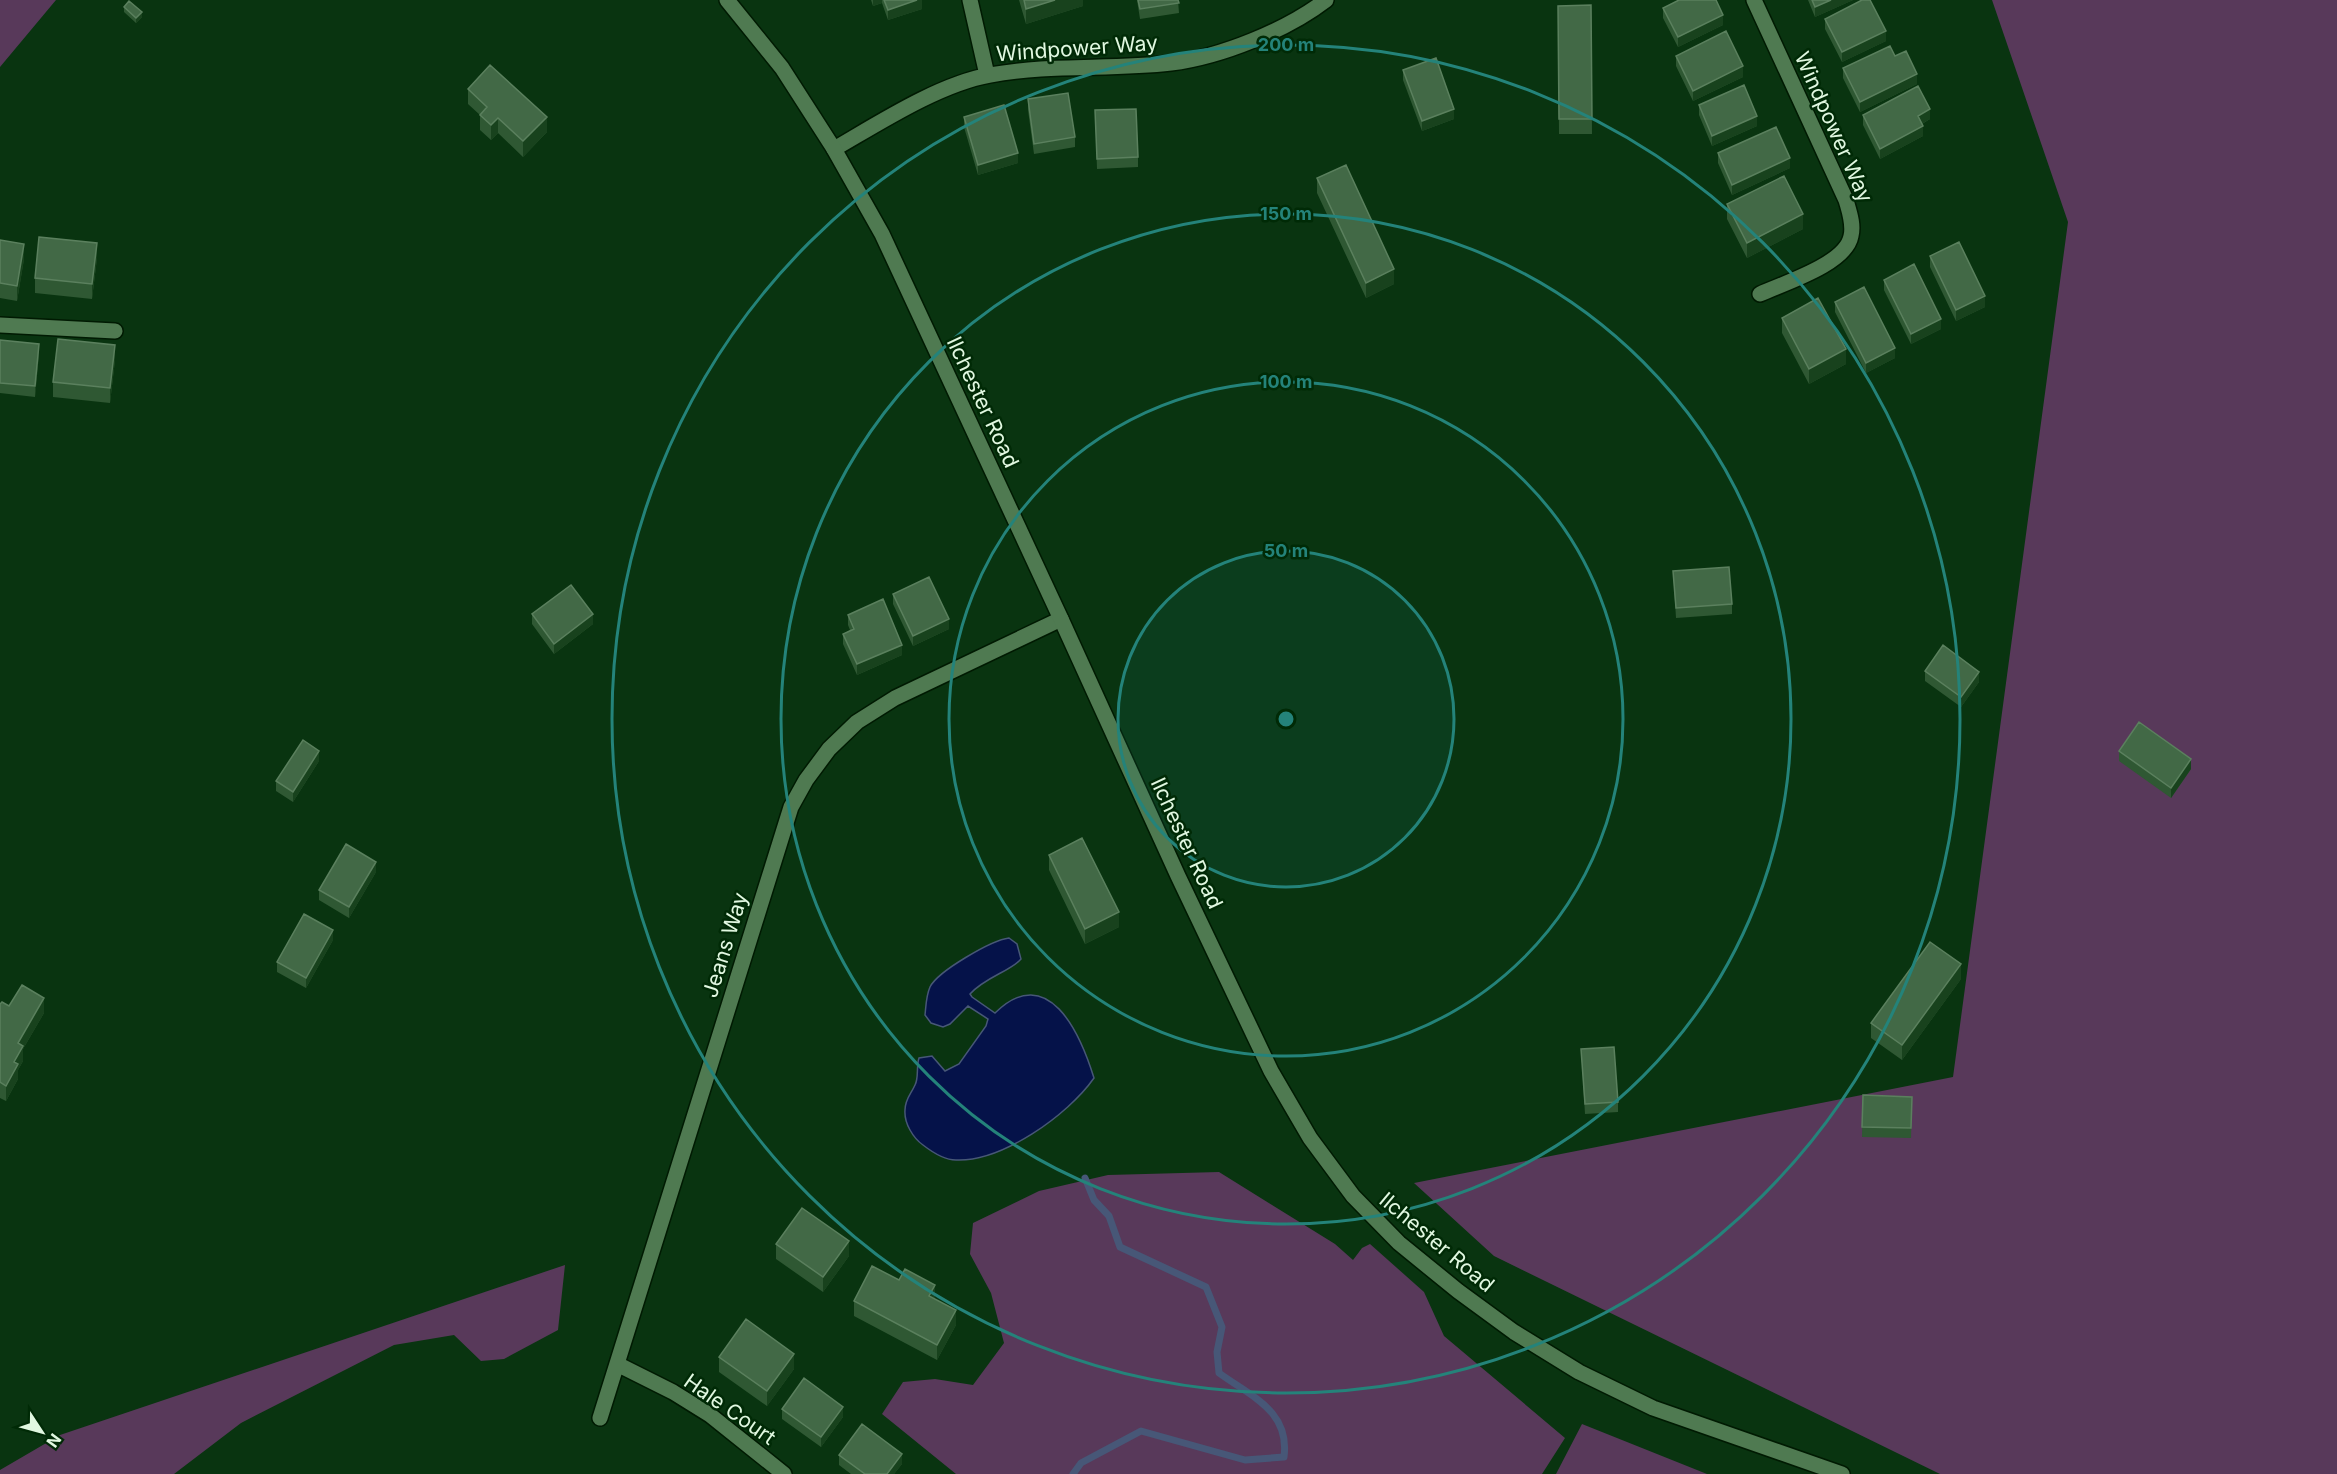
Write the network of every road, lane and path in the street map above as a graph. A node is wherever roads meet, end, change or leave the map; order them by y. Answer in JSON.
{"nodes":[{"id":1,"x":727,"y":0,"type":"edge"},
{"id":2,"x":970,"y":0,"type":"edge"},
{"id":3,"x":1326,"y":0,"type":"edge"},
{"id":4,"x":1754,"y":0,"type":"edge"},
{"id":5,"x":987,"y":75,"type":"junction"},
{"id":6,"x":834,"y":149,"type":"junction"},
{"id":7,"x":1760,"y":294,"type":"dead end"},
{"id":8,"x":0,"y":325,"type":"edge"},
{"id":9,"x":115,"y":331,"type":"dead end"},
{"id":10,"x":1061,"y":619,"type":"junction"},
{"id":11,"x":617,"y":1364,"type":"junction"},
{"id":12,"x":600,"y":1418,"type":"dead end"},
{"id":13,"x":784,"y":1474,"type":"edge"},
{"id":14,"x":1842,"y":1474,"type":"edge"}],
"edges":[{"from":1,"to":6,"type":"street","name":"Ilchester Road"},
{"from":2,"to":5,"type":"street"},
{"from":3,"to":5,"type":"street","name":"Windpower Way"},
{"from":4,"to":7,"type":"street","name":"Windpower Way"},
{"from":5,"to":6,"type":"street","name":"Windpower Way"},
{"from":6,"to":10,"type":"street","name":"Ilchester Road"},
{"from":8,"to":9,"type":"street"},
{"from":10,"to":11,"type":"street","name":"Jeans Way"},
{"from":10,"to":14,"type":"street","name":"Ilchester Road"},
{"from":11,"to":12,"type":"street","name":"Jeans Way"},
{"from":11,"to":13,"type":"street","name":"Hale Court"}]}
